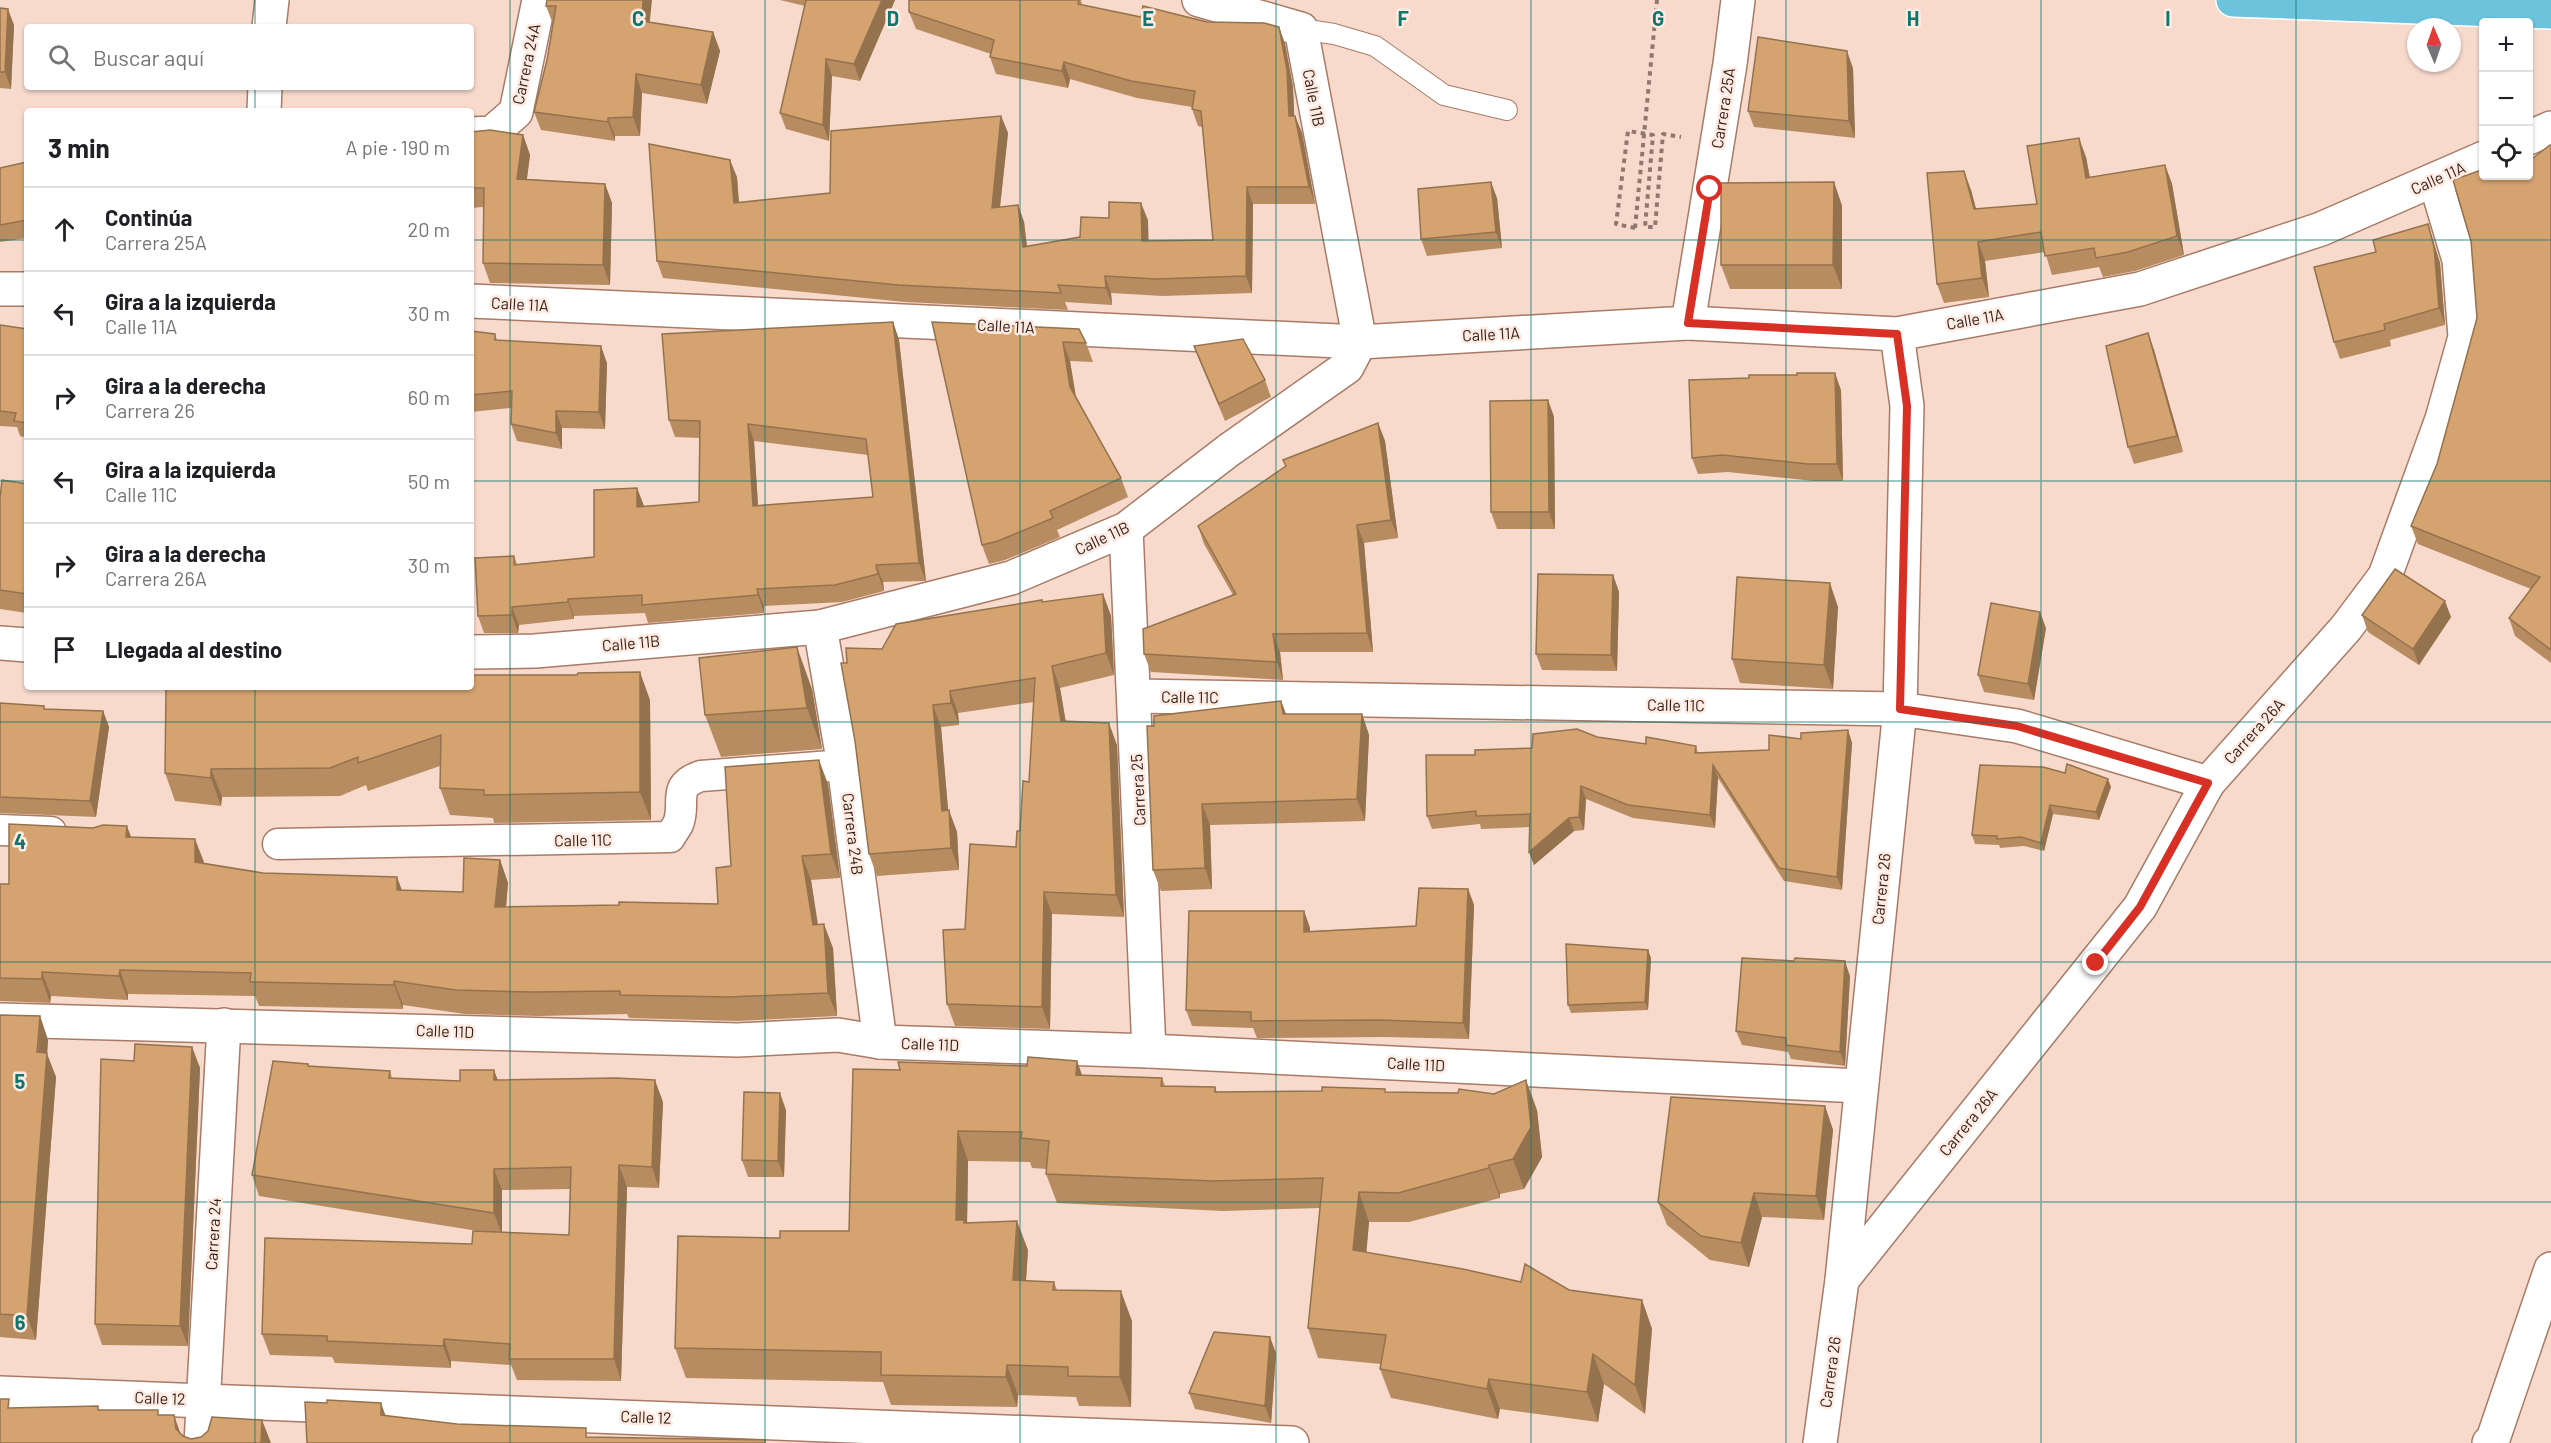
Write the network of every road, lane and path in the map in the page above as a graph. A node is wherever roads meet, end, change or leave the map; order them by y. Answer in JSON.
{"nodes":[{"id":1,"x":272,"y":0,"type":"edge"},
{"id":2,"x":539,"y":0,"type":"edge"},
{"id":3,"x":1199,"y":0,"type":"edge"},
{"id":4,"x":1657,"y":0,"type":"edge"},
{"id":5,"x":1738,"y":0,"type":"edge"},
{"id":6,"x":2233,"y":0,"type":"edge"},
{"id":7,"x":2551,"y":12,"type":"edge"},
{"id":8,"x":270,"y":24,"type":"edge"},
{"id":9,"x":1301,"y":29,"type":"junction"},
{"id":10,"x":265,"y":90,"type":"edge"},
{"id":11,"x":264,"y":108,"type":"edge"},
{"id":12,"x":1507,"y":110,"type":"dead end"},
{"id":13,"x":2551,"y":128,"type":"edge"},
{"id":14,"x":474,"y":134,"type":"edge"},
{"id":15,"x":1663,"y":134,"type":"dead end"},
{"id":16,"x":2533,"y":136,"type":"edge"},
{"id":17,"x":2479,"y":160,"type":"edge"},
{"id":18,"x":2435,"y":180,"type":"junction"},
{"id":19,"x":0,"y":289,"type":"edge"},
{"id":20,"x":24,"y":289,"type":"edge"},
{"id":21,"x":474,"y":302,"type":"edge"},
{"id":22,"x":1688,"y":323,"type":"junction"},
{"id":23,"x":1897,"y":334,"type":"junction"},
{"id":24,"x":1360,"y":342,"type":"junction"},
{"id":25,"x":1126,"y":529,"type":"junction"},
{"id":26,"x":820,"y":627,"type":"junction"},
{"id":27,"x":0,"y":644,"type":"edge"},
{"id":28,"x":24,"y":645,"type":"edge"},
{"id":29,"x":474,"y":652,"type":"edge"},
{"id":30,"x":1134,"y":696,"type":"junction"},
{"id":31,"x":1900,"y":709,"type":"junction"},
{"id":32,"x":844,"y":765,"type":"junction"},
{"id":33,"x":2208,"y":783,"type":"junction"},
{"id":34,"x":0,"y":830,"type":"edge"},
{"id":35,"x":80,"y":834,"type":"edge"},
{"id":36,"x":278,"y":844,"type":"dead end"},
{"id":37,"x":0,"y":1020,"type":"edge"},
{"id":38,"x":224,"y":1025,"type":"junction"},
{"id":39,"x":880,"y":1042,"type":"junction"},
{"id":40,"x":1149,"y":1051,"type":"junction"},
{"id":41,"x":1860,"y":1086,"type":"junction"},
{"id":42,"x":2551,"y":1269,"type":"edge"},
{"id":43,"x":1842,"y":1280,"type":"junction"},
{"id":44,"x":0,"y":1393,"type":"edge"},
{"id":45,"x":203,"y":1400,"type":"junction"},
{"id":46,"x":201,"y":1443,"type":"edge"},
{"id":47,"x":1292,"y":1443,"type":"edge"},
{"id":48,"x":1820,"y":1443,"type":"edge"},
{"id":49,"x":2489,"y":1443,"type":"edge"}],
"edges":[{"from":1,"to":8,"type":"street"},
{"from":2,"to":14,"type":"street","name":"Carrera 24A"},
{"from":3,"to":9,"type":"street"},
{"from":4,"to":15,"type":"path","bridge":true},
{"from":5,"to":22,"type":"street","name":"Carrera 25A"},
{"from":6,"to":7,"type":"main road"},
{"from":9,"to":12,"type":"lane"},
{"from":9,"to":24,"type":"street","name":"Calle 11B"},
{"from":10,"to":11,"type":"street"},
{"from":13,"to":16,"type":"street"},
{"from":17,"to":18,"type":"street","name":"Calle 11A"},
{"from":18,"to":23,"type":"street","name":"Calle 11A"},
{"from":18,"to":33,"type":"street","name":"Carrera 26A"},
{"from":19,"to":20,"type":"street"},
{"from":21,"to":24,"type":"street","name":"Calle 11A"},
{"from":22,"to":23,"type":"street","name":"Calle 11A"},
{"from":22,"to":24,"type":"street","name":"Calle 11A"},
{"from":23,"to":31,"type":"street","name":"Carrera 26"},
{"from":24,"to":25,"type":"street","name":"Calle 11B"},
{"from":25,"to":26,"type":"street","name":"Calle 11B"},
{"from":25,"to":30,"type":"street","name":"Carrera 25"},
{"from":26,"to":29,"type":"street","name":"Calle 11B"},
{"from":26,"to":32,"type":"street","name":"Carrera 24B"},
{"from":27,"to":28,"type":"street"},
{"from":30,"to":31,"type":"street","name":"Calle 11C"},
{"from":30,"to":40,"type":"street","name":"Carrera 25"},
{"from":31,"to":33,"type":"street","name":"Calle 11C"},
{"from":31,"to":41,"type":"street","name":"Carrera 26"},
{"from":32,"to":36,"type":"street","name":"Calle 11C"},
{"from":32,"to":39,"type":"street","name":"Carrera 24B"},
{"from":33,"to":43,"type":"street","name":"Carrera 26A"},
{"from":34,"to":35,"type":"street"},
{"from":37,"to":38,"type":"street","name":"Calle 11D"},
{"from":38,"to":39,"type":"street","name":"Calle 11D"},
{"from":38,"to":45,"type":"street","name":"Carrera 24"},
{"from":39,"to":40,"type":"street","name":"Calle 11D"},
{"from":40,"to":41,"type":"street","name":"Calle 11D"},
{"from":41,"to":43,"type":"street","name":"Carrera 26"},
{"from":42,"to":49,"type":"street"},
{"from":43,"to":48,"type":"street","name":"Carrera 26"},
{"from":44,"to":45,"type":"street","name":"Calle 12"},
{"from":45,"to":46,"type":"street","name":"Carrera 24"},
{"from":45,"to":47,"type":"street","name":"Calle 12"}]}
